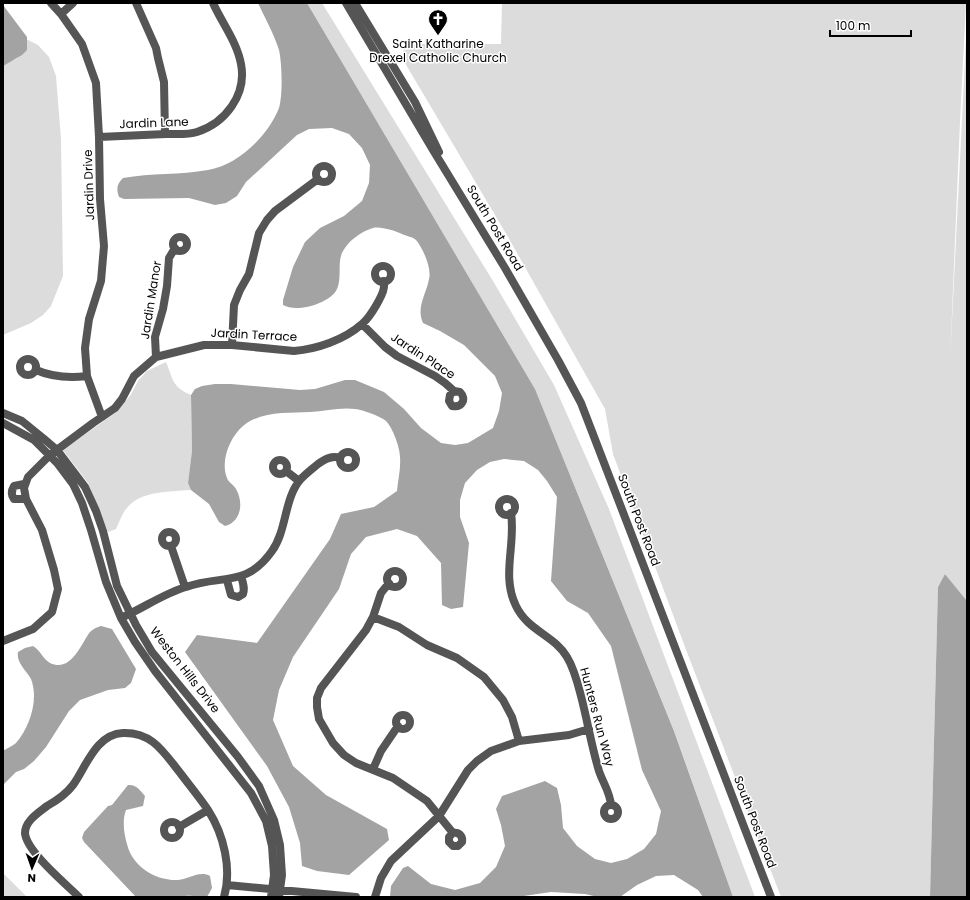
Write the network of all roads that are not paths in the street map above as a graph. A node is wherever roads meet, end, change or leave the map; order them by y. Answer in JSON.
{"nodes":[{"id":1,"x":51,"y":3,"type":"edge"},
{"id":2,"x":74,"y":3,"type":"edge"},
{"id":3,"x":136,"y":3,"type":"edge"},
{"id":4,"x":213,"y":3,"type":"edge"},
{"id":5,"x":346,"y":3,"type":"edge"},
{"id":6,"x":355,"y":3,"type":"edge"},
{"id":7,"x":61,"y":14,"type":"junction"},
{"id":8,"x":370,"y":28,"type":"junction"},
{"id":9,"x":363,"y":32,"type":"junction"},
{"id":10,"x":165,"y":134,"type":"junction"},
{"id":11,"x":99,"y":137,"type":"junction"},
{"id":12,"x":446,"y":170,"type":"junction"},
{"id":13,"x":318,"y":179,"type":"dead end"},
{"id":14,"x":174,"y":248,"type":"dead end"},
{"id":15,"x":384,"y":281,"type":"dead end"},
{"id":16,"x":362,"y":324,"type":"junction"},
{"id":17,"x":232,"y":345,"type":"junction"},
{"id":18,"x":156,"y":357,"type":"junction"},
{"id":19,"x":36,"y":370,"type":"dead end"},
{"id":20,"x":87,"y":376,"type":"junction"},
{"id":21,"x":454,"y":391,"type":"dead end"},
{"id":22,"x":3,"y":413,"type":"edge"},
{"id":23,"x":102,"y":417,"type":"junction"},
{"id":24,"x":3,"y":423,"type":"edge"},
{"id":25,"x":53,"y":453,"type":"junction"},
{"id":26,"x":340,"y":458,"type":"dead end"},
{"id":27,"x":286,"y":471,"type":"dead end"},
{"id":28,"x":299,"y":481,"type":"junction"},
{"id":29,"x":24,"y":484,"type":"junction"},
{"id":30,"x":26,"y":499,"type":"junction"},
{"id":31,"x":511,"y":513,"type":"dead end"},
{"id":32,"x":171,"y":546,"type":"dead end"},
{"id":33,"x":241,"y":576,"type":"junction"},
{"id":34,"x":227,"y":580,"type":"junction"},
{"id":35,"x":389,"y":583,"type":"dead end"},
{"id":36,"x":185,"y":587,"type":"junction"},
{"id":37,"x":130,"y":614,"type":"junction"},
{"id":38,"x":373,"y":617,"type":"junction"},
{"id":39,"x":121,"y":618,"type":"junction"},
{"id":40,"x":3,"y":641,"type":"edge"},
{"id":41,"x":398,"y":726,"type":"dead end"},
{"id":42,"x":589,"y":729,"type":"junction"},
{"id":43,"x":519,"y":741,"type":"junction"},
{"id":44,"x":373,"y":769,"type":"junction"},
{"id":45,"x":611,"y":805,"type":"dead end"},
{"id":46,"x":208,"y":810,"type":"junction"},
{"id":47,"x":439,"y":816,"type":"junction"},
{"id":48,"x":179,"y":827,"type":"dead end"},
{"id":49,"x":453,"y":833,"type":"dead end"},
{"id":50,"x":227,"y":885,"type":"junction"},
{"id":51,"x":276,"y":893,"type":"edge"},
{"id":52,"x":79,"y":897,"type":"edge"},
{"id":53,"x":224,"y":897,"type":"edge"},
{"id":54,"x":356,"y":897,"type":"edge"},
{"id":55,"x":375,"y":897,"type":"edge"},
{"id":56,"x":770,"y":897,"type":"edge"}],
"edges":[{"from":1,"to":7,"type":"street","name":"Jardin Drive"},
{"from":2,"to":7,"type":"street"},
{"from":3,"to":10,"type":"street"},
{"from":4,"to":10,"type":"street","name":"Jardin Lane"},
{"from":5,"to":9,"type":"street","name":"South Post Road"},
{"from":6,"to":8,"type":"street","name":"South Post Road"},
{"from":7,"to":11,"type":"street","name":"Jardin Drive"},
{"from":8,"to":9,"type":"street"},
{"from":8,"to":12,"type":"street","name":"South Post Road"},
{"from":9,"to":12,"type":"street","name":"South Post Road"},
{"from":10,"to":11,"type":"street","name":"Jardin Lane"},
{"from":11,"to":20,"type":"street","name":"Jardin Drive"},
{"from":12,"to":56,"type":"street","name":"South Post Road"},
{"from":13,"to":17,"type":"street"},
{"from":14,"to":18,"type":"street","name":"Jardin Manor"},
{"from":15,"to":16,"type":"street","name":"Jardin Terrace"},
{"from":16,"to":17,"type":"street","name":"Jardin Terrace"},
{"from":16,"to":21,"type":"street","name":"Jardin Place"},
{"from":17,"to":18,"type":"street","name":"Jardin Terrace"},
{"from":18,"to":23,"type":"street","name":"Jardin Terrace"},
{"from":19,"to":20,"type":"street"},
{"from":20,"to":23,"type":"street","name":"Jardin Drive"},
{"from":22,"to":25,"type":"street","name":"Weston Hills Drive"},
{"from":23,"to":25,"type":"street","name":"Jardin Terrace"},
{"from":24,"to":25,"type":"street","name":"Weston Hills Drive"},
{"from":25,"to":29,"type":"street","name":"Jardin Terrace"},
{"from":25,"to":37,"type":"street","name":"Weston Hills Drive"},
{"from":25,"to":39,"type":"street","name":"Weston Hills Drive"},
{"from":26,"to":28,"type":"street"},
{"from":27,"to":28,"type":"street"},
{"from":28,"to":33,"type":"street"},
{"from":29,"to":30,"type":"street"},
{"from":29,"to":30,"type":"street","name":"Jardin Terrace"},
{"from":30,"to":40,"type":"street"},
{"from":31,"to":42,"type":"street","name":"Hunters Run Way"},
{"from":32,"to":36,"type":"street"},
{"from":33,"to":34,"type":"street"},
{"from":33,"to":34,"type":"street"},
{"from":34,"to":36,"type":"street"},
{"from":35,"to":38,"type":"street"},
{"from":36,"to":37,"type":"street"},
{"from":37,"to":39,"type":"street"},
{"from":37,"to":51,"type":"street","name":"Weston Hills Drive"},
{"from":38,"to":43,"type":"street"},
{"from":38,"to":44,"type":"street"},
{"from":39,"to":51,"type":"street","name":"Weston Hills Drive"},
{"from":41,"to":44,"type":"street"},
{"from":42,"to":43,"type":"street"},
{"from":42,"to":45,"type":"street","name":"Hunters Run Way"},
{"from":43,"to":47,"type":"street"},
{"from":44,"to":47,"type":"street"},
{"from":46,"to":48,"type":"street"},
{"from":46,"to":50,"type":"street"},
{"from":46,"to":52,"type":"street"},
{"from":47,"to":49,"type":"street"},
{"from":47,"to":55,"type":"street"},
{"from":50,"to":51,"type":"street"},
{"from":50,"to":53,"type":"street"},
{"from":51,"to":54,"type":"street"}]}
